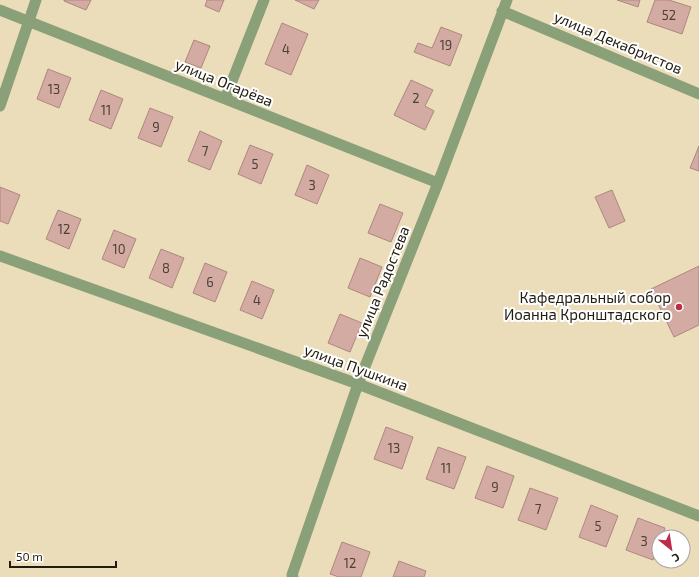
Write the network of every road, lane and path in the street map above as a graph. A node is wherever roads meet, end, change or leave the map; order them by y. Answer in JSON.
{"nodes":[{"id":1,"x":36,"y":0,"type":"edge"},
{"id":2,"x":264,"y":0,"type":"edge"},
{"id":3,"x":507,"y":0,"type":"edge"},
{"id":4,"x":0,"y":10,"type":"edge"},
{"id":5,"x":502,"y":11,"type":"junction"},
{"id":6,"x":28,"y":21,"type":"junction"},
{"id":7,"x":699,"y":94,"type":"edge"},
{"id":8,"x":225,"y":99,"type":"junction"},
{"id":9,"x":0,"y":106,"type":"edge"},
{"id":10,"x":438,"y":183,"type":"junction"},
{"id":11,"x":0,"y":256,"type":"edge"},
{"id":12,"x":358,"y":384,"type":"junction"},
{"id":13,"x":699,"y":516,"type":"edge"},
{"id":14,"x":293,"y":577,"type":"edge"}],
"edges":[{"from":1,"to":6,"type":"street"},
{"from":2,"to":8,"type":"street"},
{"from":3,"to":5,"type":"street","name":"улица Радостева"},
{"from":4,"to":6,"type":"street","name":"улица Огарёва"},
{"from":5,"to":7,"type":"street","name":"улица Декабристов"},
{"from":5,"to":10,"type":"street","name":"улица Радостева"},
{"from":6,"to":8,"type":"street","name":"улица Огарёва"},
{"from":6,"to":9,"type":"street"},
{"from":8,"to":10,"type":"street","name":"улица Огарёва"},
{"from":10,"to":12,"type":"street","name":"улица Радостева"},
{"from":11,"to":12,"type":"street","name":"улица Пушкина"},
{"from":12,"to":13,"type":"street","name":"улица Пушкина"},
{"from":12,"to":14,"type":"street","name":"улица Радостева"}]}
